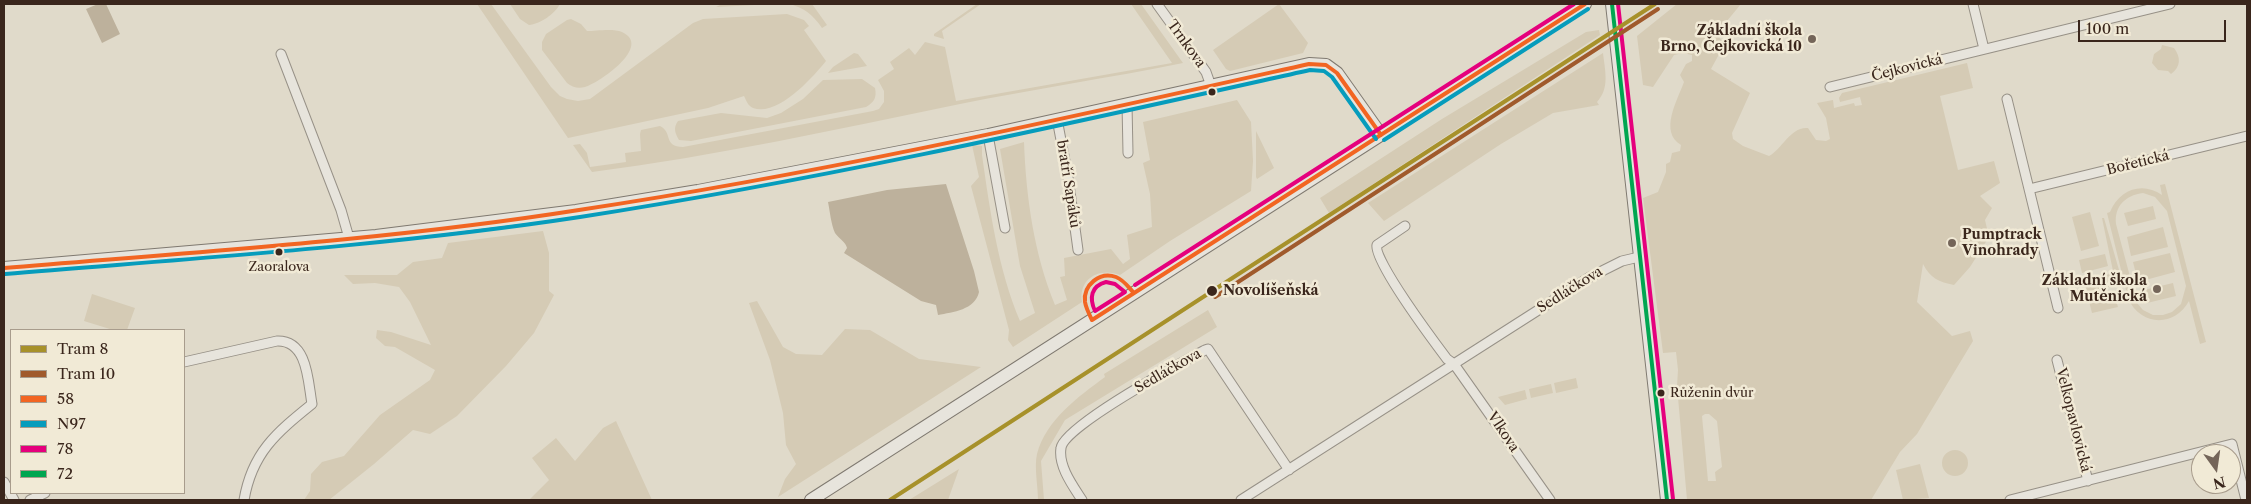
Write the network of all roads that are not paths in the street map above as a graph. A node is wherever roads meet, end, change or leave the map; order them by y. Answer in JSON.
{"nodes":[{"id":1,"x":1157,"y":4,"type":"edge"},
{"id":2,"x":1585,"y":4,"type":"edge"},
{"id":3,"x":1612,"y":4,"type":"edge"},
{"id":4,"x":1973,"y":4,"type":"edge"},
{"id":5,"x":2125,"y":4,"type":"edge"},
{"id":6,"x":2170,"y":4,"type":"edge"},
{"id":7,"x":2128,"y":14,"type":"junction"},
{"id":8,"x":1984,"y":49,"type":"junction"},
{"id":9,"x":281,"y":54,"type":"dead end"},
{"id":10,"x":1211,"y":86,"type":"junction"},
{"id":11,"x":1830,"y":87,"type":"dead end"},
{"id":12,"x":2006,"y":99,"type":"dead end"},
{"id":13,"x":1127,"y":104,"type":"junction"},
{"id":14,"x":1056,"y":120,"type":"junction"},
{"id":15,"x":988,"y":135,"type":"junction"},
{"id":16,"x":1381,"y":135,"type":"junction"},
{"id":17,"x":2247,"y":136,"type":"edge"},
{"id":18,"x":1128,"y":153,"type":"dead end"},
{"id":19,"x":2028,"y":189,"type":"junction"},
{"id":20,"x":1405,"y":226,"type":"dead end"},
{"id":21,"x":1005,"y":228,"type":"dead end"},
{"id":22,"x":349,"y":238,"type":"junction"},
{"id":23,"x":1078,"y":250,"type":"dead end"},
{"id":24,"x":1639,"y":257,"type":"junction"},
{"id":25,"x":4,"y":268,"type":"edge"},
{"id":26,"x":2058,"y":308,"type":"dead end"},
{"id":27,"x":2057,"y":360,"type":"dead end"},
{"id":28,"x":185,"y":362,"type":"edge"},
{"id":29,"x":1454,"y":364,"type":"junction"},
{"id":30,"x":1289,"y":470,"type":"junction"},
{"id":31,"x":2088,"y":480,"type":"junction"},
{"id":32,"x":43,"y":494,"type":"edge"},
{"id":33,"x":30,"y":500,"type":"edge"},
{"id":34,"x":244,"y":500,"type":"edge"},
{"id":35,"x":810,"y":500,"type":"edge"},
{"id":36,"x":1082,"y":500,"type":"edge"},
{"id":37,"x":1241,"y":500,"type":"edge"},
{"id":38,"x":1550,"y":500,"type":"edge"},
{"id":39,"x":1667,"y":500,"type":"edge"},
{"id":40,"x":2010,"y":500,"type":"edge"},
{"id":41,"x":2246,"y":500,"type":"edge"}],
"edges":[{"from":1,"to":10,"type":"street","name":"Trnkova"},
{"from":2,"to":16,"type":"street"},
{"from":3,"to":24,"type":"street"},
{"from":4,"to":8,"type":"street"},
{"from":5,"to":7,"type":"street"},
{"from":6,"to":7,"type":"street","name":"Čejkovická"},
{"from":7,"to":8,"type":"street","name":"Čejkovická"},
{"from":8,"to":11,"type":"street","name":"Čejkovická"},
{"from":9,"to":22,"type":"street"},
{"from":10,"to":13,"type":"street","name":"Trnkova"},
{"from":10,"to":16,"type":"street","name":"Trnkova"},
{"from":12,"to":19,"type":"street"},
{"from":13,"to":14,"type":"street","name":"Trnkova"},
{"from":13,"to":18,"type":"street"},
{"from":14,"to":15,"type":"street","name":"Trnkova"},
{"from":14,"to":23,"type":"street","name":"bratří Sapáků"},
{"from":15,"to":21,"type":"street"},
{"from":15,"to":22,"type":"street","name":"Trnkova"},
{"from":16,"to":35,"type":"street"},
{"from":17,"to":19,"type":"street","name":"Bořetická"},
{"from":19,"to":26,"type":"street"},
{"from":20,"to":29,"type":"street"},
{"from":22,"to":25,"type":"street","name":"Trnkova"},
{"from":24,"to":29,"type":"street","name":"Sedláčkova"},
{"from":24,"to":39,"type":"street"},
{"from":27,"to":31,"type":"street","name":"Velkopavlovická"},
{"from":28,"to":34,"type":"street"},
{"from":29,"to":30,"type":"street","name":"Sedláčkova"},
{"from":29,"to":38,"type":"street","name":"Vlkova"},
{"from":30,"to":36,"type":"street","name":"Sedláčkova"},
{"from":30,"to":37,"type":"street","name":"Sedláčkova"},
{"from":31,"to":40,"type":"street","name":"Velkopavlovická"},
{"from":31,"to":41,"type":"street","name":"Velkopavlovická"},
{"from":32,"to":33,"type":"street"}]}
